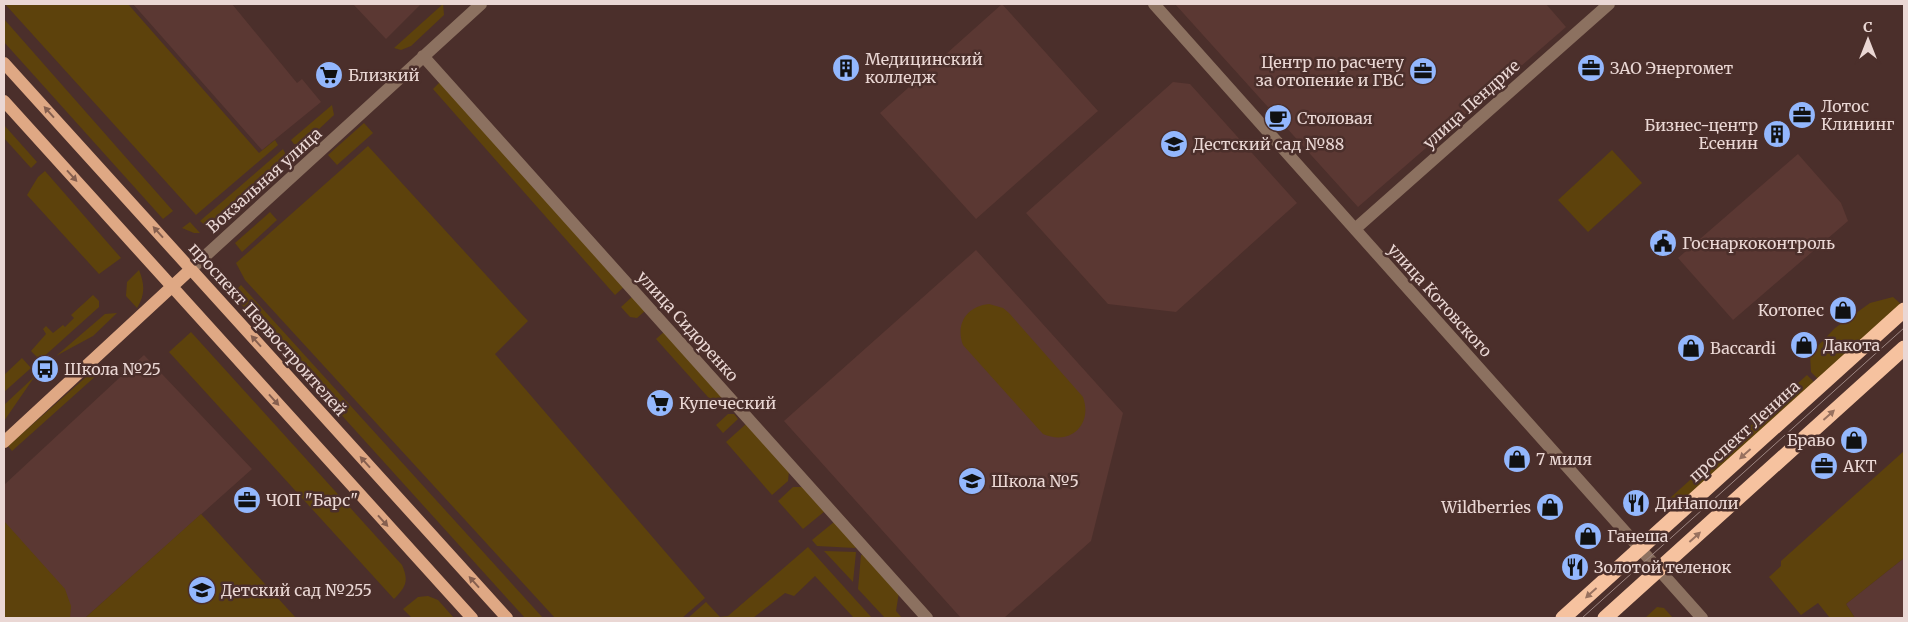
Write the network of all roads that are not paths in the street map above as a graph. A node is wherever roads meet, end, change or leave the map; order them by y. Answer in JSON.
{"nodes":[{"id":1,"x":481,"y":4,"type":"edge"},
{"id":2,"x":1154,"y":4,"type":"edge"},
{"id":3,"x":1609,"y":4,"type":"edge"},
{"id":4,"x":424,"y":56,"type":"junction"},
{"id":5,"x":4,"y":63,"type":"edge"},
{"id":6,"x":4,"y":101,"type":"edge"},
{"id":7,"x":1355,"y":229,"type":"junction"},
{"id":8,"x":190,"y":269,"type":"junction"},
{"id":9,"x":172,"y":286,"type":"junction"},
{"id":10,"x":1904,"y":310,"type":"edge"},
{"id":11,"x":1904,"y":348,"type":"edge"},
{"id":12,"x":4,"y":442,"type":"edge"},
{"id":13,"x":1640,"y":549,"type":"junction"},
{"id":14,"x":1659,"y":569,"type":"junction"},
{"id":15,"x":472,"y":618,"type":"edge"},
{"id":16,"x":507,"y":618,"type":"edge"},
{"id":17,"x":927,"y":618,"type":"edge"},
{"id":18,"x":1563,"y":618,"type":"edge"},
{"id":19,"x":1605,"y":618,"type":"edge"},
{"id":20,"x":1702,"y":618,"type":"edge"}],
"edges":[{"from":1,"to":4,"type":"street","name":"Вокзальная улица"},
{"from":2,"to":7,"type":"street","name":"улица Котовского"},
{"from":3,"to":7,"type":"street","name":"улица Пендрие"},
{"from":4,"to":8,"type":"street","name":"Вокзальная улица"},
{"from":4,"to":17,"type":"street","name":"улица Сидоренко"},
{"from":8,"to":5,"type":"main road","name":"проспект Первостроителей","one_way":true},
{"from":6,"to":9,"type":"main road","one_way":true},
{"from":7,"to":13,"type":"street","name":"улица Котовского"},
{"from":8,"to":9,"type":"main road","name":"Вокзальная улица"},
{"from":16,"to":8,"type":"main road","name":"проспект Первостроителей","one_way":true},
{"from":9,"to":12,"type":"main road","name":"Вокзальная улица"},
{"from":9,"to":15,"type":"main road","one_way":true},
{"from":10,"to":13,"type":"highway","name":"проспект Ленина","one_way":true},
{"from":14,"to":11,"type":"highway","one_way":true},
{"from":13,"to":14,"type":"street","name":"улица Котовского"},
{"from":13,"to":18,"type":"highway","name":"проспект Ленина","one_way":true},
{"from":14,"to":19,"type":"highway"},
{"from":14,"to":20,"type":"street","name":"улица Котовского"}]}
